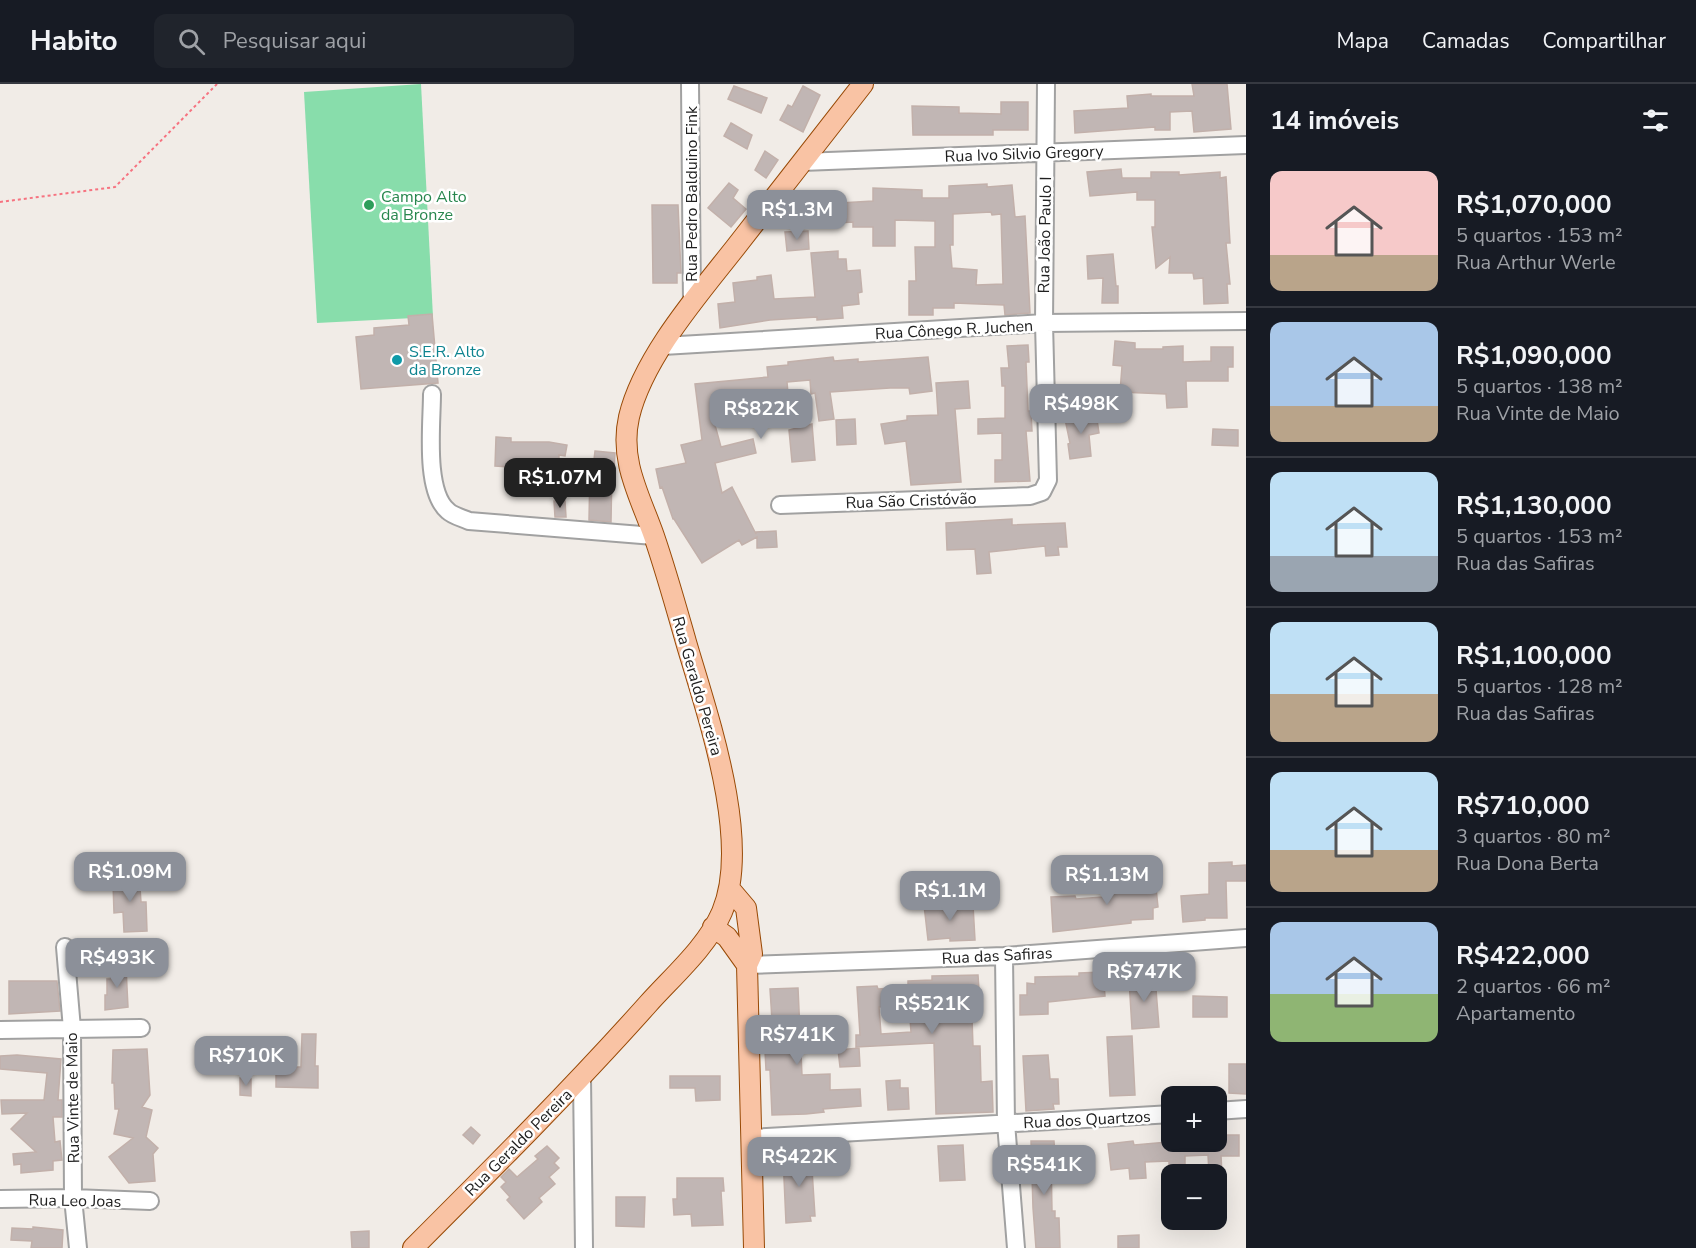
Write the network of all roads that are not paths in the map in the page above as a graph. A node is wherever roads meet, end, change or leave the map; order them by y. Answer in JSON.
{"nodes":[{"id":1,"x":690,"y":84,"type":"edge"},
{"id":2,"x":863,"y":84,"type":"edge"},
{"id":3,"x":1046,"y":84,"type":"edge"},
{"id":4,"x":1246,"y":145,"type":"edge"},
{"id":5,"x":1045,"y":152,"type":"junction"},
{"id":6,"x":802,"y":162,"type":"junction"},
{"id":7,"x":692,"y":304,"type":"junction"},
{"id":8,"x":1246,"y":321,"type":"edge"},
{"id":9,"x":1044,"y":323,"type":"junction"},
{"id":10,"x":663,"y":346,"type":"junction"},
{"id":11,"x":432,"y":394,"type":"dead end"},
{"id":12,"x":1042,"y":492,"type":"joint"},
{"id":13,"x":780,"y":505,"type":"dead end"},
{"id":14,"x":654,"y":536,"type":"junction"},
{"id":15,"x":729,"y":888,"type":"junction"},
{"id":16,"x":713,"y":927,"type":"junction"},
{"id":17,"x":1246,"y":938,"type":"edge"},
{"id":18,"x":65,"y":947,"type":"dead end"},
{"id":19,"x":1004,"y":956,"type":"junction"},
{"id":20,"x":747,"y":965,"type":"junction"},
{"id":21,"x":141,"y":1028,"type":"dead end"},
{"id":22,"x":72,"y":1029,"type":"junction"},
{"id":23,"x":0,"y":1030,"type":"edge"},
{"id":24,"x":582,"y":1077,"type":"junction"},
{"id":25,"x":1246,"y":1109,"type":"edge"},
{"id":26,"x":1227,"y":1110,"type":"edge"},
{"id":27,"x":1161,"y":1115,"type":"edge"},
{"id":28,"x":1006,"y":1124,"type":"junction"},
{"id":29,"x":751,"y":1138,"type":"junction"},
{"id":30,"x":73,"y":1198,"type":"junction"},
{"id":31,"x":0,"y":1199,"type":"edge"},
{"id":32,"x":150,"y":1202,"type":"dead end"},
{"id":33,"x":78,"y":1248,"type":"edge"},
{"id":34,"x":413,"y":1248,"type":"edge"},
{"id":35,"x":584,"y":1248,"type":"edge"},
{"id":36,"x":754,"y":1248,"type":"edge"},
{"id":37,"x":1016,"y":1248,"type":"edge"}],
"edges":[{"from":1,"to":7,"type":"street","name":"Rua Pedro Balduino Fink"},
{"from":2,"to":6,"type":"main road","name":"Rua Geraldo Pereira"},
{"from":3,"to":5,"type":"street","name":"Rua João Paulo I"},
{"from":4,"to":5,"type":"street","name":"Rua Ivo Silvio Gregory"},
{"from":5,"to":6,"type":"street","name":"Rua Ivo Silvio Gregory"},
{"from":5,"to":9,"type":"street","name":"Rua João Paulo I"},
{"from":6,"to":7,"type":"main road","name":"Rua Geraldo Pereira"},
{"from":7,"to":10,"type":"main road","name":"Rua Geraldo Pereira"},
{"from":8,"to":9,"type":"street","name":"Rua Cônego R. Juchen"},
{"from":9,"to":10,"type":"street","name":"Rua Cônego R. Juchen"},
{"from":9,"to":12,"type":"street","name":"Rua João Paulo I"},
{"from":10,"to":14,"type":"main road","name":"Rua Geraldo Pereira"},
{"from":11,"to":14,"type":"street"},
{"from":12,"to":13,"type":"street","name":"Rua São Cristóvão"},
{"from":14,"to":15,"type":"main road","name":"Rua Geraldo Pereira"},
{"from":15,"to":16,"type":"main road","name":"Rua Geraldo Pereira"},
{"from":15,"to":20,"type":"main road"},
{"from":16,"to":20,"type":"main road"},
{"from":16,"to":24,"type":"main road","name":"Rua Geraldo Pereira"},
{"from":17,"to":19,"type":"street","name":"Rua das Safiras"},
{"from":18,"to":22,"type":"street","name":"Rua Vinte de Maio"},
{"from":19,"to":20,"type":"street","name":"Rua das Safiras"},
{"from":19,"to":28,"type":"street"},
{"from":20,"to":29,"type":"main road"},
{"from":21,"to":22,"type":"street"},
{"from":22,"to":23,"type":"street"},
{"from":22,"to":30,"type":"street","name":"Rua Vinte de Maio"},
{"from":24,"to":34,"type":"main road","name":"Rua Geraldo Pereira"},
{"from":24,"to":35,"type":"street"},
{"from":25,"to":26,"type":"street"},
{"from":27,"to":28,"type":"street","name":"Rua dos Quartzos"},
{"from":28,"to":29,"type":"street","name":"Rua dos Quartzos"},
{"from":28,"to":37,"type":"street"},
{"from":29,"to":36,"type":"main road"},
{"from":30,"to":31,"type":"street","name":"Rua Leo Joas"},
{"from":30,"to":32,"type":"street","name":"Rua Leo Joas"},
{"from":30,"to":33,"type":"street","name":"Rua Vinte de Maio"}]}
